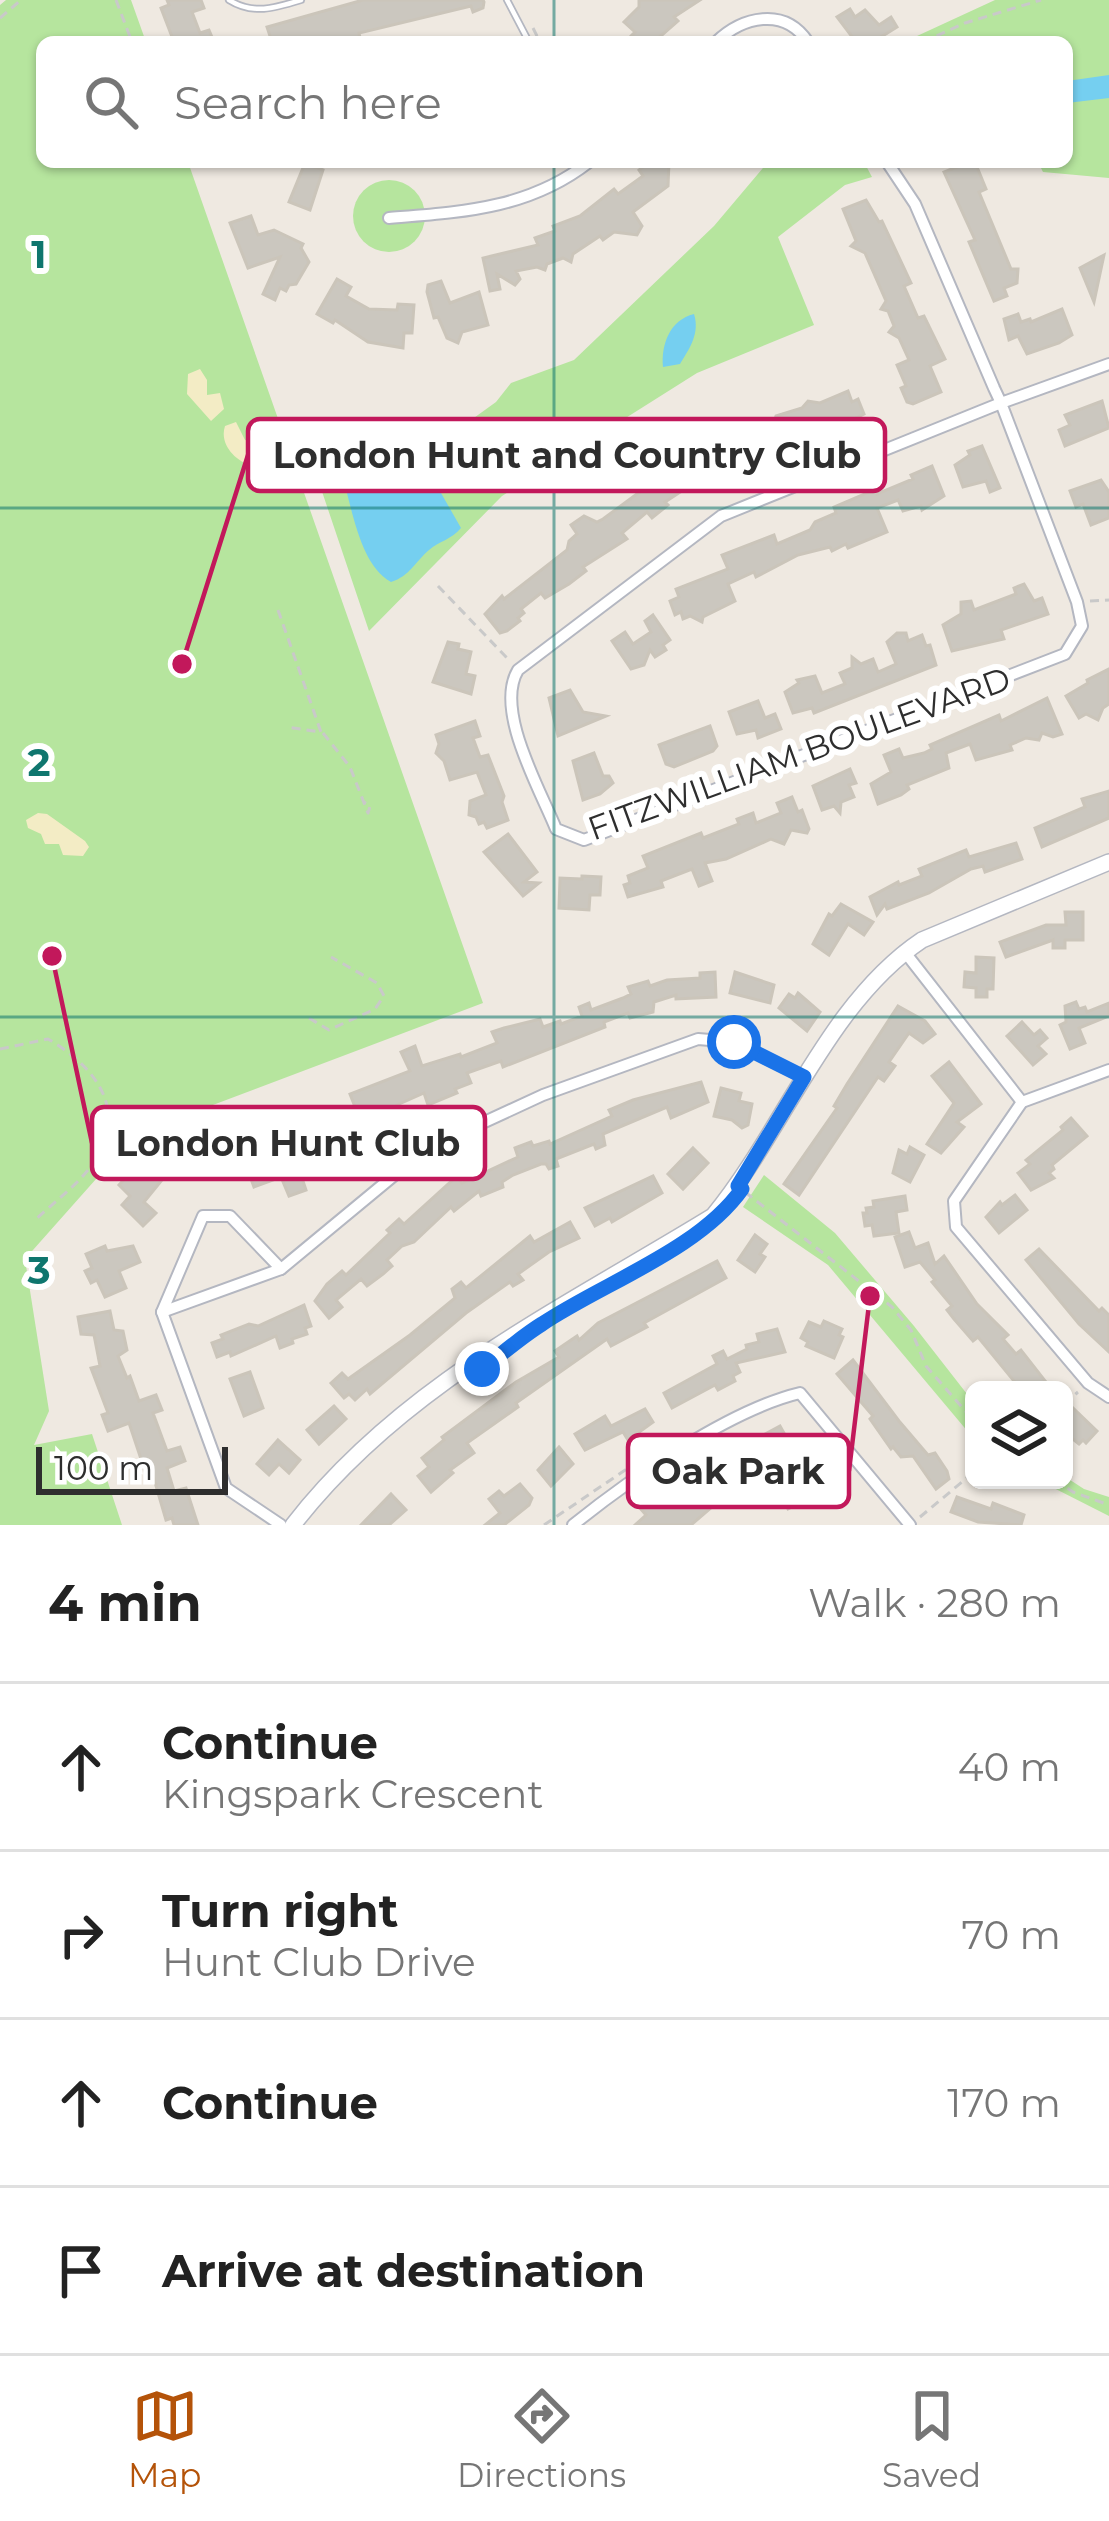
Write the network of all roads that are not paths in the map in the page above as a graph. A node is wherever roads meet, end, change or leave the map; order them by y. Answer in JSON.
{"nodes":[{"id":1,"x":229,"y":0,"type":"edge"},
{"id":2,"x":301,"y":0,"type":"edge"},
{"id":3,"x":507,"y":0,"type":"edge"},
{"id":4,"x":527,"y":36,"type":"edge"},
{"id":5,"x":722,"y":36,"type":"edge"},
{"id":6,"x":802,"y":36,"type":"edge"},
{"id":7,"x":581,"y":168,"type":"edge"},
{"id":8,"x":891,"y":168,"type":"edge"},
{"id":9,"x":389,"y":218,"type":"dead end"},
{"id":10,"x":1109,"y":364,"type":"edge"},
{"id":11,"x":1001,"y":404,"type":"junction"},
{"id":12,"x":1109,"y":862,"type":"edge"},
{"id":13,"x":904,"y":952,"type":"junction"},
{"id":14,"x":1109,"y":1070,"type":"edge"},
{"id":15,"x":804,"y":1077,"type":"junction"},
{"id":16,"x":1022,"y":1102,"type":"junction"},
{"id":17,"x":281,"y":1269,"type":"junction"},
{"id":18,"x":162,"y":1312,"type":"junction"},
{"id":19,"x":1109,"y":1397,"type":"edge"},
{"id":20,"x":915,"y":1524,"type":"edge"},
{"id":21,"x":280,"y":1525,"type":"edge"},
{"id":22,"x":293,"y":1525,"type":"edge"},
{"id":23,"x":573,"y":1525,"type":"edge"}],
"edges":[{"from":1,"to":2,"type":"lane"},
{"from":3,"to":4,"type":"lane"},
{"from":5,"to":6,"type":"street"},
{"from":7,"to":9,"type":"street"},
{"from":8,"to":11,"type":"street"},
{"from":10,"to":11,"type":"street"},
{"from":11,"to":11,"type":"street","name":"FITZWILLIAM BOULEVARD"},
{"from":12,"to":13,"type":"street"},
{"from":13,"to":15,"type":"street"},
{"from":13,"to":16,"type":"street"},
{"from":14,"to":16,"type":"street"},
{"from":15,"to":17,"type":"street"},
{"from":15,"to":22,"type":"street"},
{"from":16,"to":19,"type":"street"},
{"from":17,"to":18,"type":"street"},
{"from":17,"to":18,"type":"street"},
{"from":18,"to":21,"type":"street"},
{"from":20,"to":23,"type":"street"}]}
